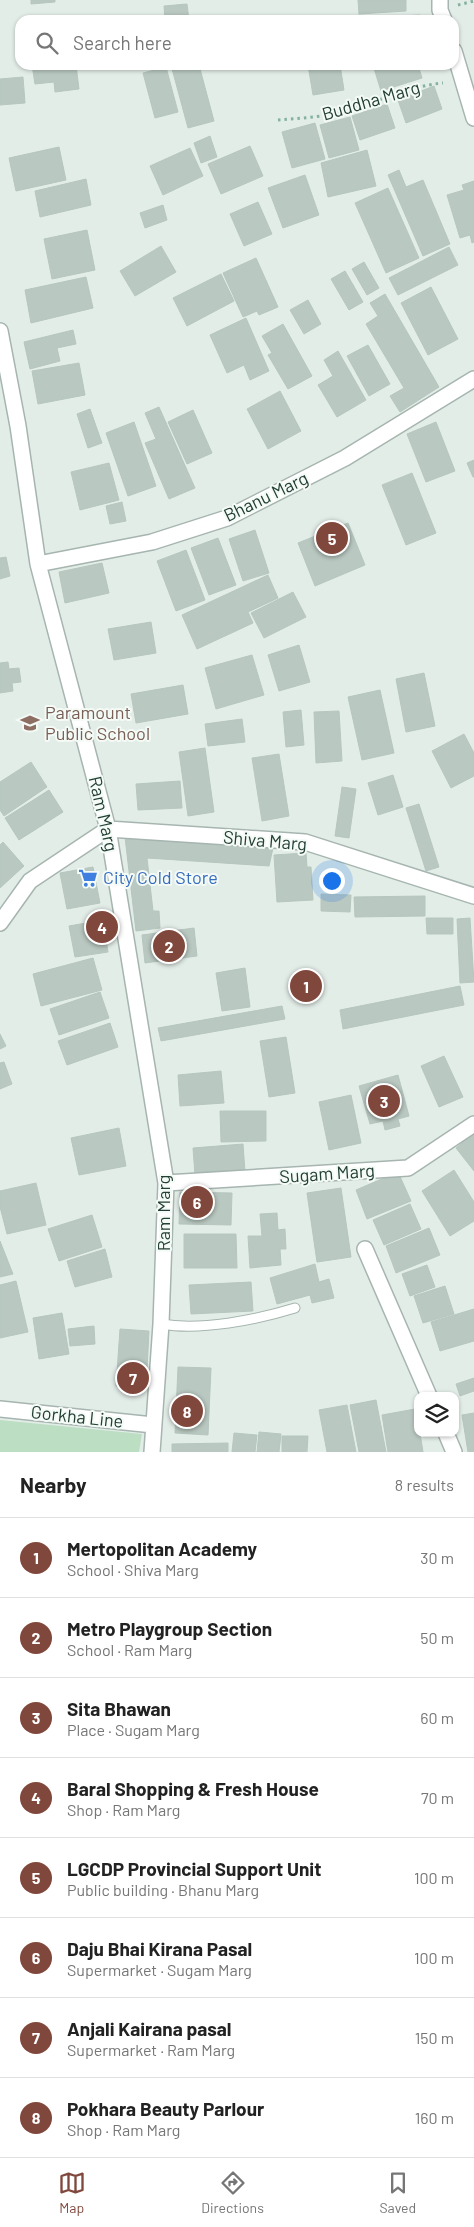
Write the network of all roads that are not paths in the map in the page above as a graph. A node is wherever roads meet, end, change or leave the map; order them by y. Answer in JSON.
{"nodes":[{"id":1,"x":440,"y":0,"type":"edge"},
{"id":2,"x":442,"y":15,"type":"edge"},
{"id":3,"x":459,"y":66,"type":"edge"},
{"id":4,"x":474,"y":118,"type":"edge"},
{"id":5,"x":0,"y":331,"type":"edge"},
{"id":6,"x":474,"y":379,"type":"edge"},
{"id":7,"x":38,"y":564,"type":"junction"},
{"id":8,"x":108,"y":829,"type":"junction"},
{"id":9,"x":474,"y":896,"type":"edge"},
{"id":10,"x":0,"y":923,"type":"edge"},
{"id":11,"x":474,"y":1124,"type":"edge"},
{"id":12,"x":166,"y":1183,"type":"junction"},
{"id":13,"x":365,"y":1249,"type":"dead end"},
{"id":14,"x":295,"y":1308,"type":"dead end"},
{"id":15,"x":160,"y":1324,"type":"junction"},
{"id":16,"x":428,"y":1392,"type":"edge"},
{"id":17,"x":0,"y":1409,"type":"edge"},
{"id":18,"x":153,"y":1425,"type":"junction"},
{"id":19,"x":448,"y":1437,"type":"edge"},
{"id":20,"x":152,"y":1452,"type":"edge"},
{"id":21,"x":454,"y":1452,"type":"edge"}],
"edges":[{"from":1,"to":2,"type":"street"},
{"from":3,"to":4,"type":"street"},
{"from":5,"to":7,"type":"street","name":"Ram Marg"},
{"from":6,"to":7,"type":"street","name":"Bhanu Marg"},
{"from":7,"to":8,"type":"street","name":"Ram Marg"},
{"from":8,"to":9,"type":"street","name":"Shiva Marg"},
{"from":8,"to":10,"type":"street"},
{"from":8,"to":12,"type":"street","name":"Ram Marg"},
{"from":11,"to":12,"type":"street","name":"Sugam Marg"},
{"from":12,"to":15,"type":"street","name":"Ram Marg"},
{"from":13,"to":16,"type":"street"},
{"from":14,"to":15,"type":"lane"},
{"from":15,"to":18,"type":"street","name":"Ram Marg"},
{"from":17,"to":18,"type":"street","name":"Gorkha Line"},
{"from":18,"to":20,"type":"street","name":"Ram Marg"},
{"from":19,"to":21,"type":"street"}]}
